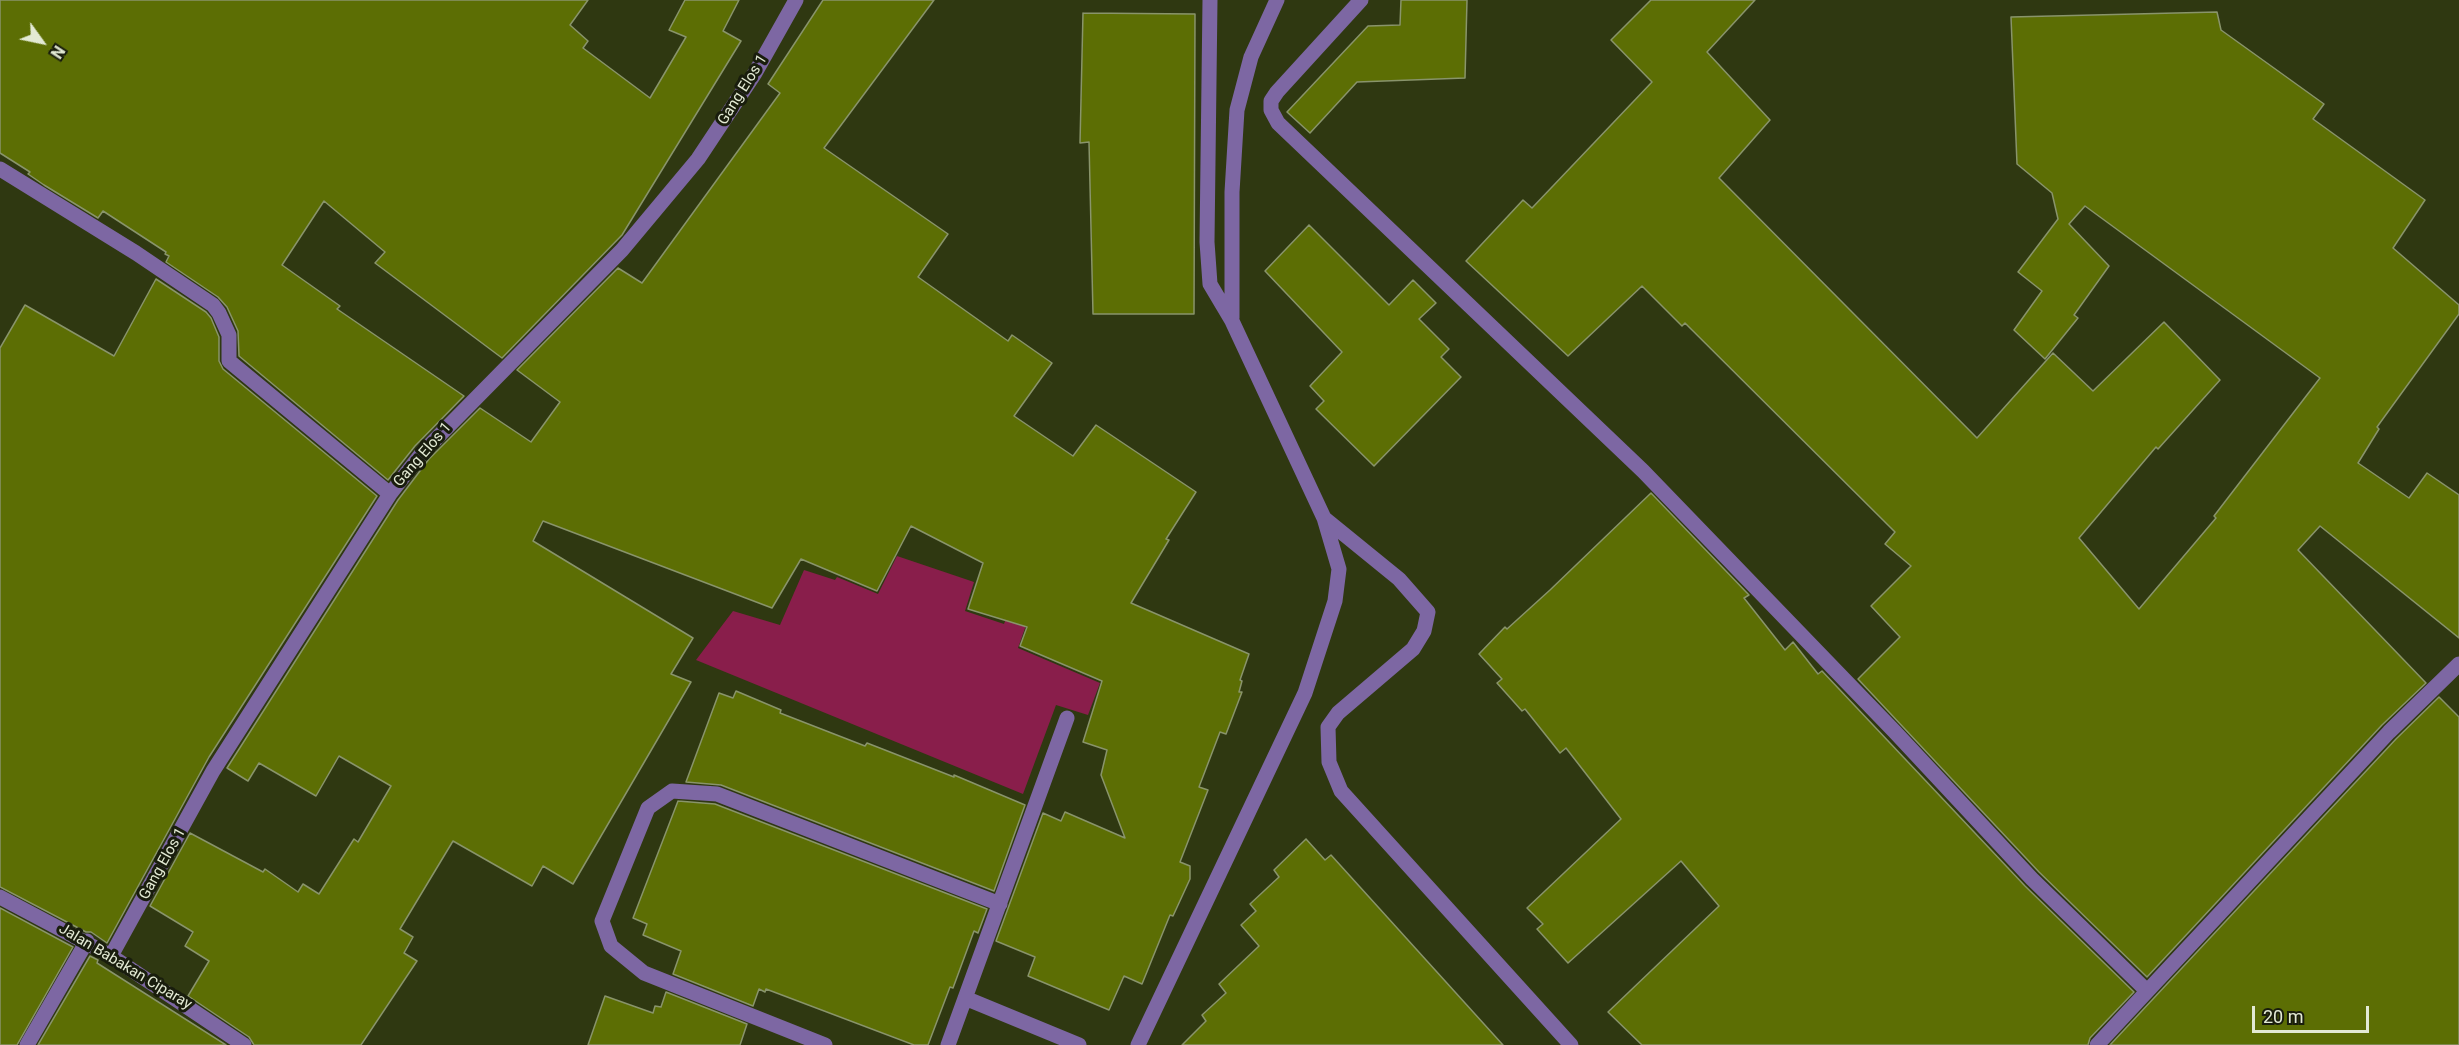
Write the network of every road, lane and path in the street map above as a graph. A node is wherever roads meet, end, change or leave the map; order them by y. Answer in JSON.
{"nodes":[{"id":1,"x":796,"y":0,"type":"edge"},
{"id":2,"x":1210,"y":0,"type":"edge"},
{"id":3,"x":1276,"y":0,"type":"edge"},
{"id":4,"x":1361,"y":0,"type":"edge"},
{"id":5,"x":0,"y":169,"type":"edge"},
{"id":6,"x":1232,"y":321,"type":"junction"},
{"id":7,"x":390,"y":494,"type":"junction"},
{"id":8,"x":1324,"y":518,"type":"junction"},
{"id":9,"x":2459,"y":664,"type":"edge"},
{"id":10,"x":1067,"y":718,"type":"dead end"},
{"id":11,"x":0,"y":897,"type":"edge"},
{"id":12,"x":1000,"y":904,"type":"junction"},
{"id":13,"x":87,"y":941,"type":"junction"},
{"id":14,"x":111,"y":956,"type":"junction"},
{"id":15,"x":2146,"y":990,"type":"junction"},
{"id":16,"x":965,"y":998,"type":"junction"},
{"id":17,"x":27,"y":1045,"type":"edge"},
{"id":18,"x":244,"y":1045,"type":"edge"},
{"id":19,"x":825,"y":1045,"type":"edge"},
{"id":20,"x":948,"y":1045,"type":"edge"},
{"id":21,"x":1079,"y":1045,"type":"edge"},
{"id":22,"x":1138,"y":1045,"type":"edge"},
{"id":23,"x":1571,"y":1045,"type":"edge"},
{"id":24,"x":2097,"y":1045,"type":"edge"}],
"edges":[{"from":1,"to":7,"type":"street","name":"Gang Elos 1"},
{"from":2,"to":6,"type":"street"},
{"from":3,"to":6,"type":"street"},
{"from":4,"to":15,"type":"street"},
{"from":5,"to":7,"type":"street"},
{"from":6,"to":8,"type":"street"},
{"from":7,"to":14,"type":"street","name":"Gang Elos 1"},
{"from":8,"to":22,"type":"street"},
{"from":8,"to":23,"type":"street"},
{"from":9,"to":15,"type":"street"},
{"from":10,"to":12,"type":"street"},
{"from":11,"to":13,"type":"street","name":"Jalan Babakan Ciparay"},
{"from":12,"to":16,"type":"street"},
{"from":12,"to":19,"type":"street"},
{"from":13,"to":14,"type":"street","name":"Jalan Babakan Ciparay"},
{"from":13,"to":17,"type":"street"},
{"from":14,"to":18,"type":"street","name":"Jalan Babakan Ciparay"},
{"from":15,"to":24,"type":"street"},
{"from":16,"to":20,"type":"street"},
{"from":16,"to":21,"type":"street"}]}
